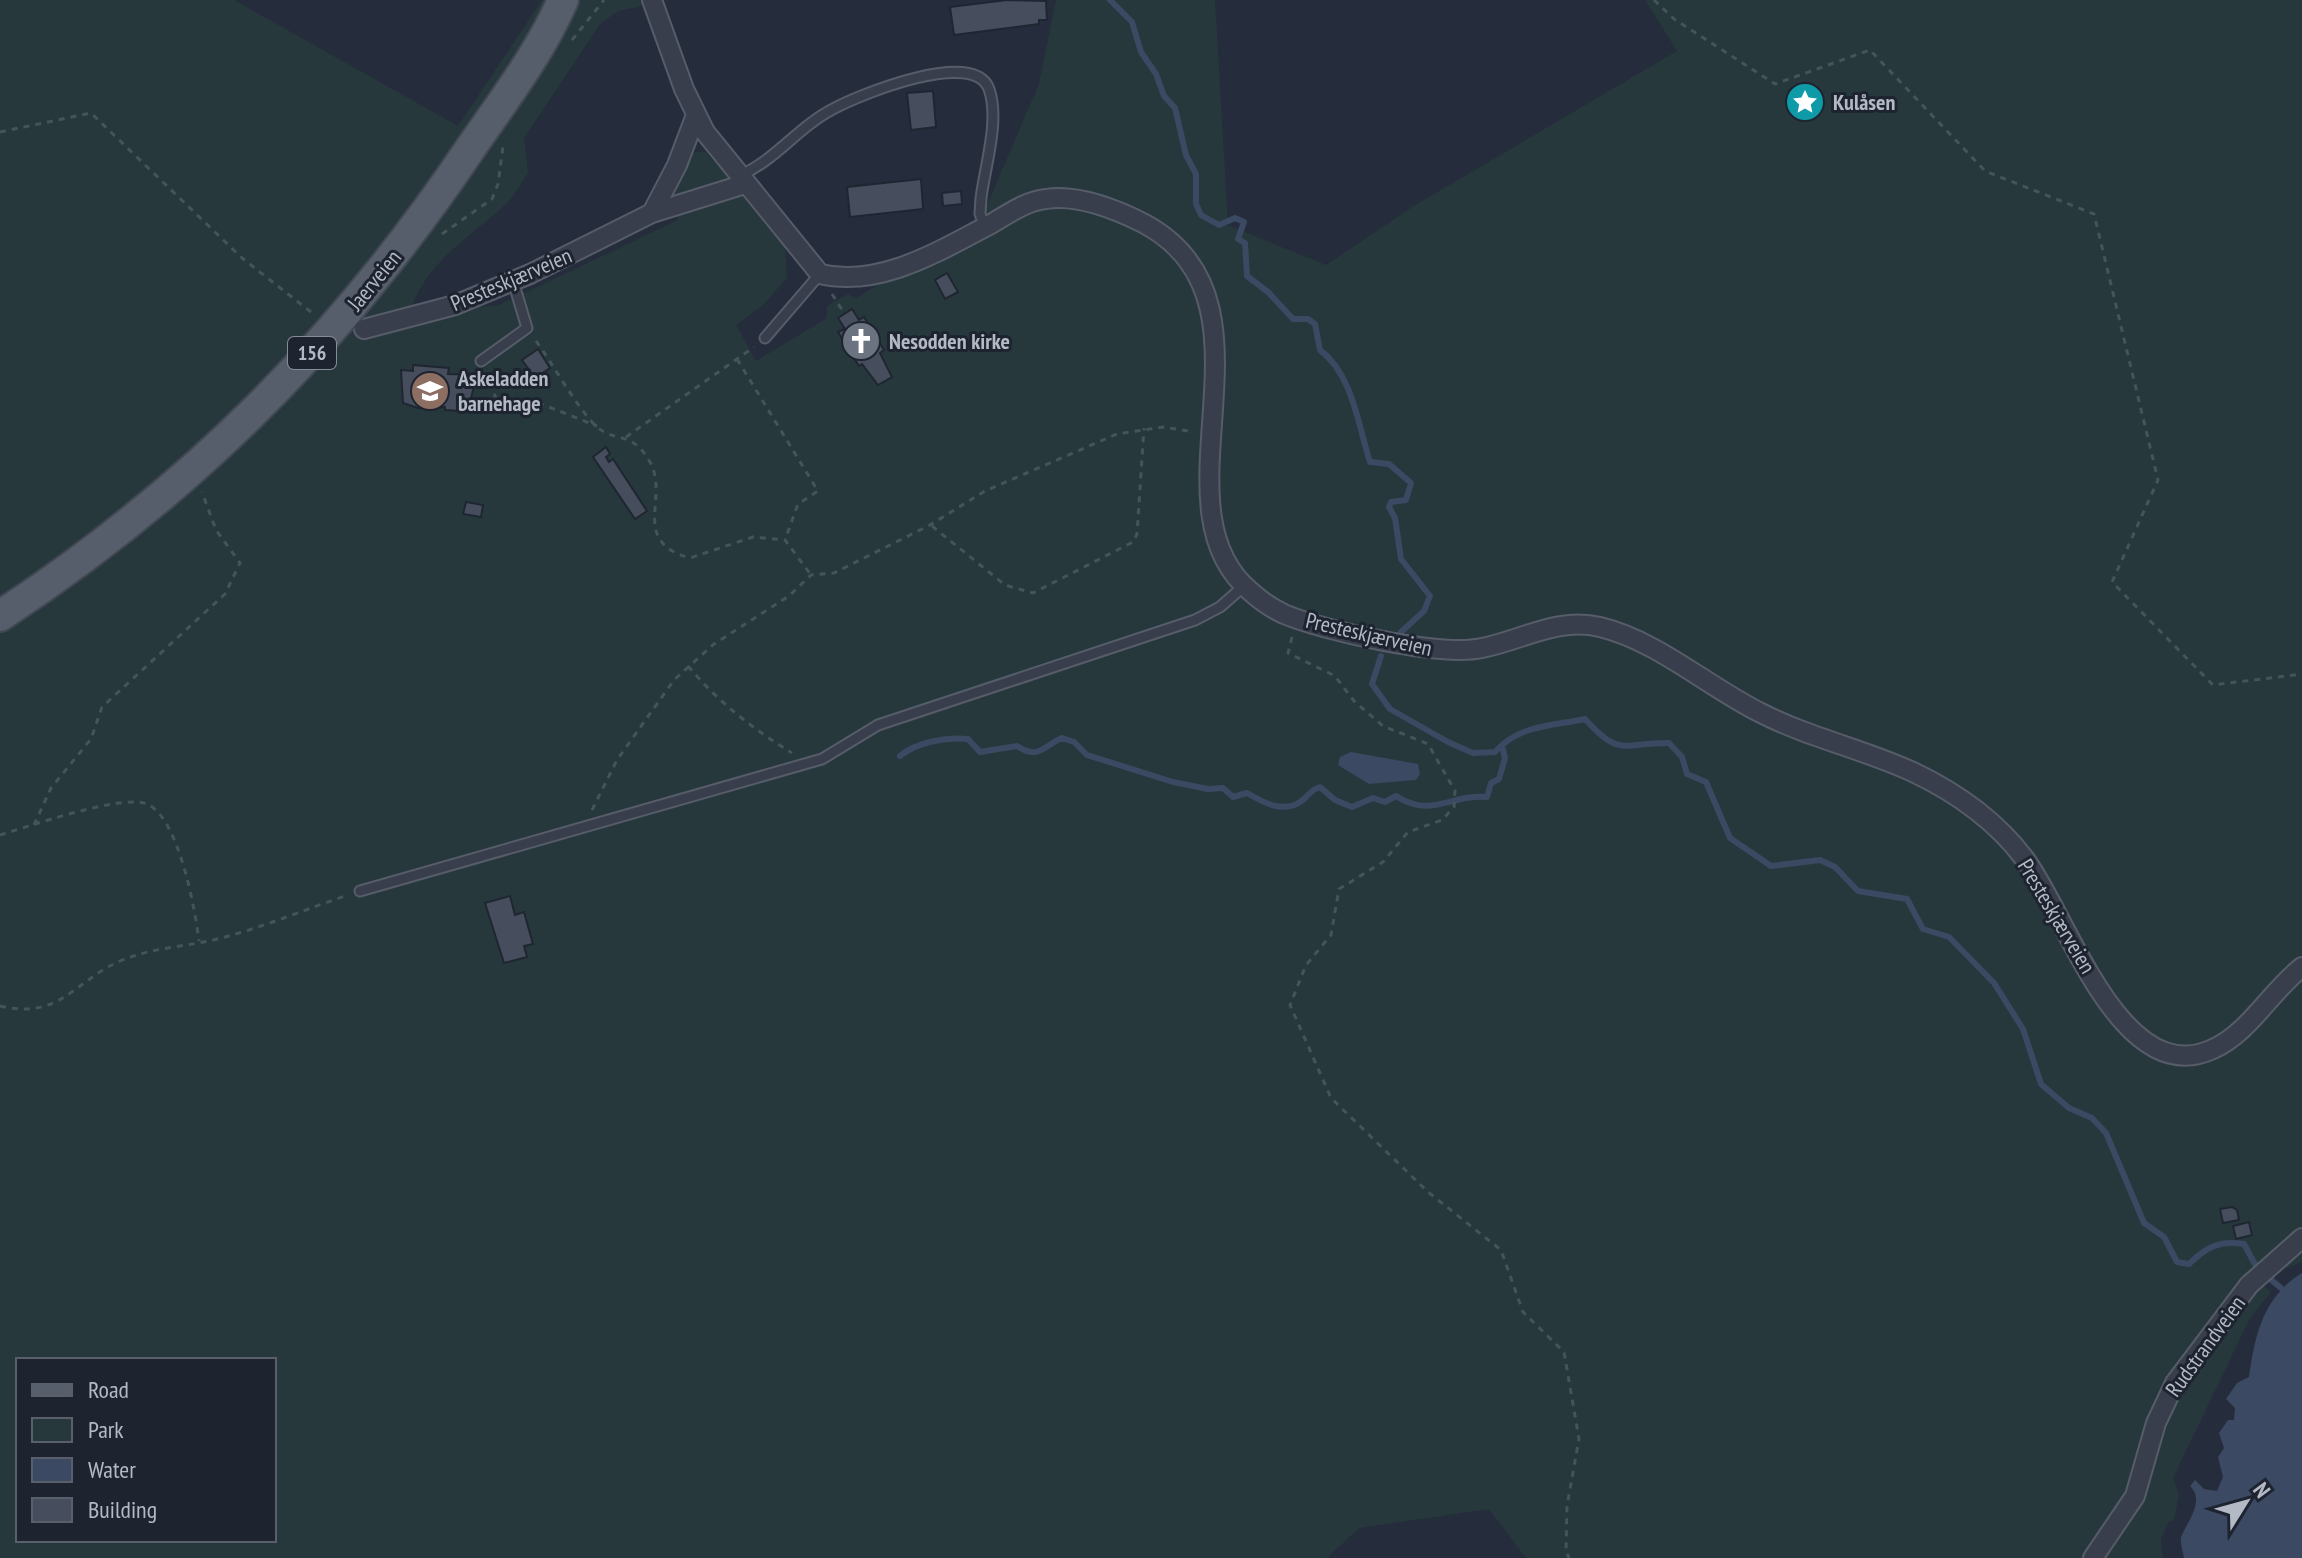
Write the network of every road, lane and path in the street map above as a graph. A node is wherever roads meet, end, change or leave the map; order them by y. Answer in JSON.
{"nodes":[{"id":1,"x":574,"y":0,"type":"edge"},
{"id":2,"x":652,"y":0,"type":"edge"},
{"id":3,"x":1654,"y":0,"type":"edge"},
{"id":4,"x":558,"y":12,"type":"edge"},
{"id":5,"x":696,"y":115,"type":"junction"},
{"id":6,"x":0,"y":132,"type":"edge"},
{"id":7,"x":742,"y":180,"type":"junction"},
{"id":8,"x":652,"y":213,"type":"junction"},
{"id":9,"x":985,"y":227,"type":"junction"},
{"id":10,"x":820,"y":274,"type":"junction"},
{"id":11,"x":513,"y":281,"type":"junction"},
{"id":12,"x":527,"y":328,"type":"junction"},
{"id":13,"x":364,"y":329,"type":"dead end"},
{"id":14,"x":333,"y":330,"type":"junction"},
{"id":15,"x":765,"y":338,"type":"joint"},
{"id":16,"x":737,"y":359,"type":"junction"},
{"id":17,"x":481,"y":361,"type":"joint"},
{"id":18,"x":597,"y":426,"type":"junction"},
{"id":19,"x":1144,"y":428,"type":"junction"},
{"id":20,"x":1213,"y":435,"type":"junction"},
{"id":21,"x":626,"y":437,"type":"junction"},
{"id":22,"x":202,"y":492,"type":"dead end"},
{"id":23,"x":930,"y":525,"type":"junction"},
{"id":24,"x":785,"y":540,"type":"junction"},
{"id":25,"x":811,"y":575,"type":"junction"},
{"id":26,"x":1244,"y":586,"type":"junction"},
{"id":27,"x":0,"y":616,"type":"edge"},
{"id":28,"x":1297,"y":618,"type":"junction"},
{"id":29,"x":688,"y":666,"type":"junction"},
{"id":30,"x":2302,"y":674,"type":"edge"},
{"id":31,"x":807,"y":763,"type":"junction"},
{"id":32,"x":585,"y":824,"type":"junction"},
{"id":33,"x":34,"y":825,"type":"junction"},
{"id":34,"x":0,"y":835,"type":"edge"},
{"id":35,"x":360,"y":891,"type":"joint"},
{"id":36,"x":199,"y":941,"type":"junction"},
{"id":37,"x":2302,"y":967,"type":"edge"},
{"id":38,"x":0,"y":1006,"type":"edge"},
{"id":39,"x":2302,"y":1238,"type":"edge"},
{"id":40,"x":1569,"y":1558,"type":"edge"},
{"id":41,"x":2093,"y":1558,"type":"edge"}],
"edges":[{"from":1,"to":4,"type":"main road","name":"Jaerveien","number":"156"},
{"from":2,"to":5,"type":"street"},
{"from":3,"to":30,"type":"path"},
{"from":4,"to":14,"type":"main road","name":"Jaerveien","number":"156"},
{"from":5,"to":7,"type":"street"},
{"from":5,"to":8,"type":"street"},
{"from":6,"to":14,"type":"path"},
{"from":7,"to":8,"type":"street","name":"Presteskjærveien"},
{"from":7,"to":9,"type":"lane"},
{"from":7,"to":10,"type":"street"},
{"from":8,"to":11,"type":"street","name":"Presteskjærveien"},
{"from":9,"to":10,"type":"street","name":"Presteskjærveien"},
{"from":9,"to":20,"type":"street","name":"Presteskjærveien"},
{"from":10,"to":15,"type":"lane"},
{"from":11,"to":12,"type":"lane"},
{"from":11,"to":13,"type":"street","name":"Presteskjærveien"},
{"from":12,"to":17,"type":"lane"},
{"from":12,"to":18,"type":"path"},
{"from":14,"to":27,"type":"main road","name":"Jaerveien","number":"156"},
{"from":15,"to":16,"type":"path"},
{"from":16,"to":21,"type":"path"},
{"from":16,"to":24,"type":"path"},
{"from":17,"to":18,"type":"path"},
{"from":18,"to":21,"type":"path"},
{"from":19,"to":20,"type":"path"},
{"from":19,"to":23,"type":"path"},
{"from":19,"to":23,"type":"path"},
{"from":20,"to":26,"type":"street","name":"Presteskjærveien"},
{"from":21,"to":24,"type":"path"},
{"from":22,"to":33,"type":"path"},
{"from":23,"to":25,"type":"path"},
{"from":24,"to":25,"type":"path"},
{"from":25,"to":29,"type":"path"},
{"from":26,"to":28,"type":"street","name":"Presteskjærveien"},
{"from":26,"to":31,"type":"lane"},
{"from":28,"to":37,"type":"street","name":"Presteskjærveien"},
{"from":28,"to":40,"type":"path"},
{"from":29,"to":31,"type":"path"},
{"from":29,"to":32,"type":"path"},
{"from":31,"to":32,"type":"lane"},
{"from":32,"to":35,"type":"lane"},
{"from":33,"to":34,"type":"path"},
{"from":33,"to":36,"type":"path"},
{"from":35,"to":36,"type":"path"},
{"from":36,"to":38,"type":"path"},
{"from":39,"to":41,"type":"street","name":"Rudstrandveien"}]}
